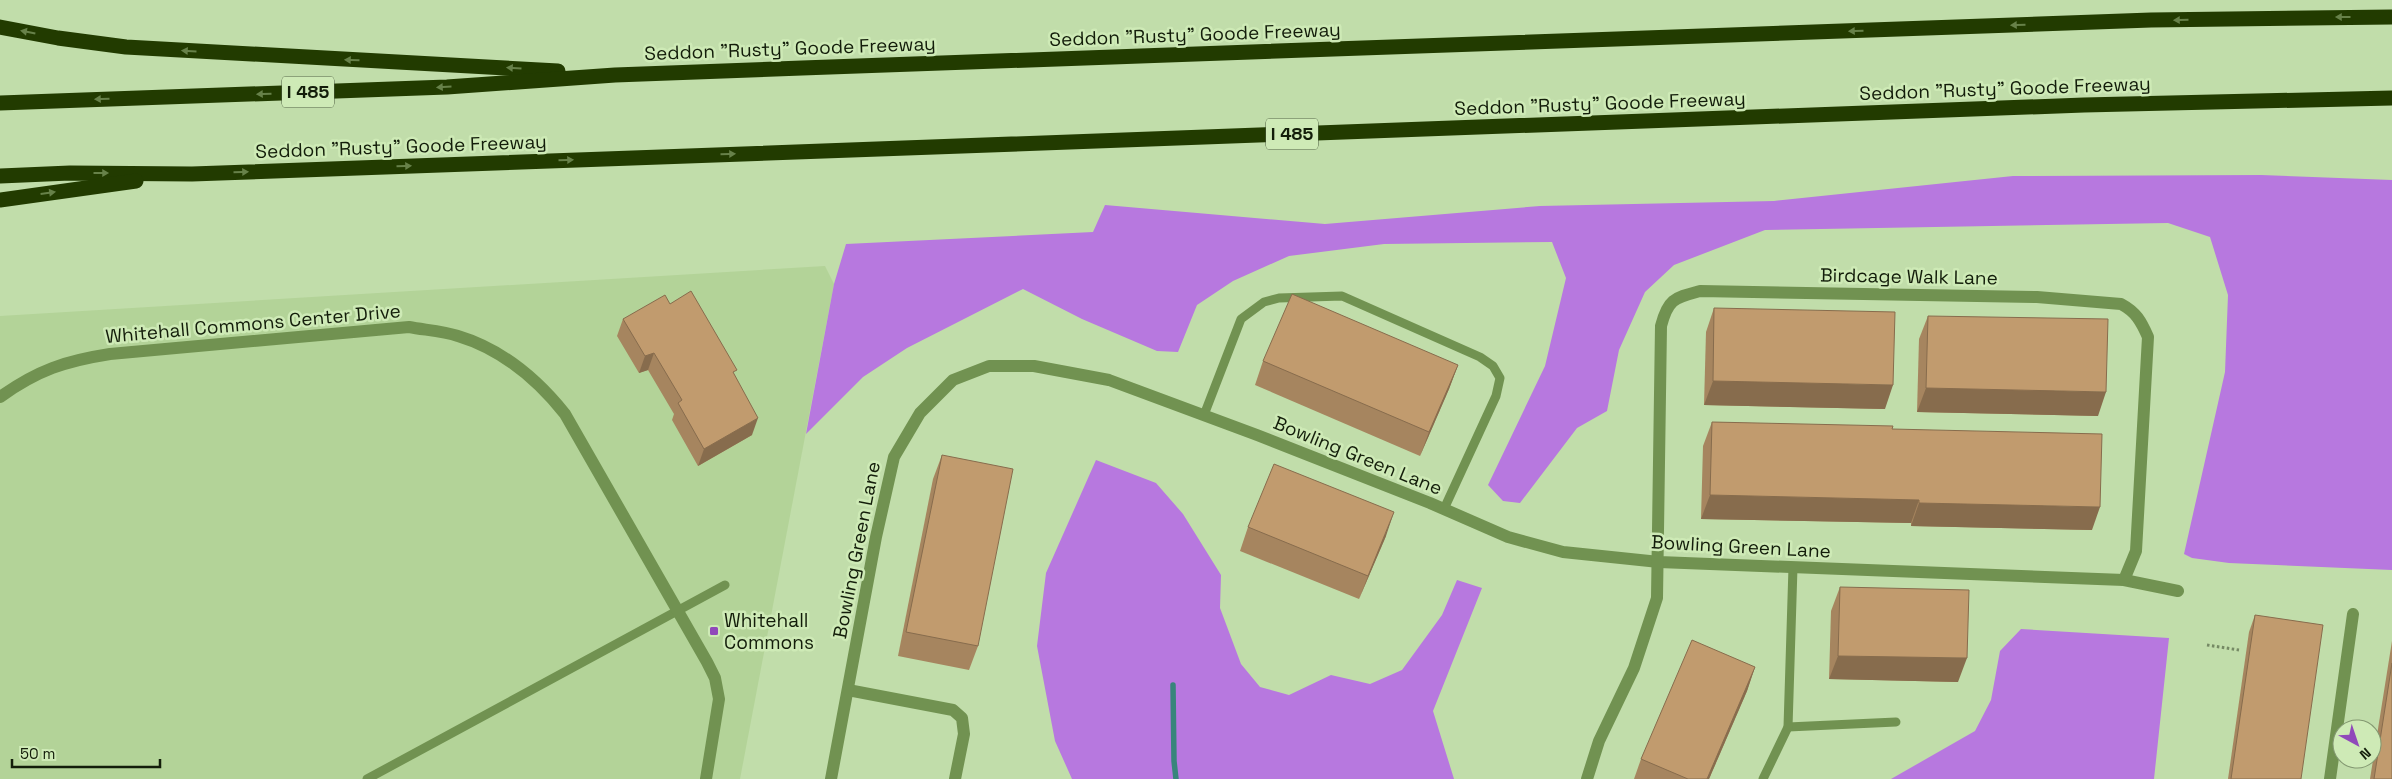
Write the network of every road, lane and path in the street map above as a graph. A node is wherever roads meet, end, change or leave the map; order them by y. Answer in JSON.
{"nodes":[{"id":1,"x":2392,"y":17,"type":"edge"},
{"id":2,"x":0,"y":27,"type":"edge"},
{"id":3,"x":615,"y":75,"type":"junction"},
{"id":4,"x":2392,"y":98,"type":"edge"},
{"id":5,"x":0,"y":103,"type":"edge"},
{"id":6,"x":192,"y":174,"type":"junction"},
{"id":7,"x":0,"y":176,"type":"edge"},
{"id":8,"x":0,"y":200,"type":"edge"},
{"id":9,"x":0,"y":397,"type":"edge"},
{"id":10,"x":1204,"y":415,"type":"junction"},
{"id":11,"x":1444,"y":509,"type":"junction"},
{"id":12,"x":1659,"y":562,"type":"junction"},
{"id":13,"x":1793,"y":568,"type":"junction"},
{"id":14,"x":2124,"y":580,"type":"junction"},
{"id":15,"x":725,"y":585,"type":"dead end"},
{"id":16,"x":2178,"y":591,"type":"dead end"},
{"id":17,"x":678,"y":610,"type":"junction"},
{"id":18,"x":2353,"y":614,"type":"dead end"},
{"id":19,"x":2207,"y":645,"type":"dead end"},
{"id":20,"x":2239,"y":650,"type":"dead end"},
{"id":21,"x":848,"y":690,"type":"junction"},
{"id":22,"x":1896,"y":722,"type":"dead end"},
{"id":23,"x":1788,"y":727,"type":"junction"},
{"id":24,"x":368,"y":779,"type":"edge"},
{"id":25,"x":706,"y":779,"type":"edge"},
{"id":26,"x":831,"y":779,"type":"edge"},
{"id":27,"x":955,"y":779,"type":"edge"},
{"id":28,"x":1586,"y":779,"type":"edge"},
{"id":29,"x":1763,"y":779,"type":"edge"},
{"id":30,"x":2330,"y":779,"type":"edge"}],
"edges":[{"from":1,"to":3,"type":"highway","name":"Seddon \"Rusty\" Goode Freeway","number":"I 485","one_way":true},
{"from":3,"to":2,"type":"highway","one_way":true},
{"from":3,"to":5,"type":"highway","name":"Seddon \"Rusty\" Goode Freeway","number":"I 485","one_way":true},
{"from":6,"to":4,"type":"highway","name":"Seddon \"Rusty\" Goode Freeway","number":"I 485","one_way":true},
{"from":7,"to":6,"type":"highway","name":"Seddon \"Rusty\" Goode Freeway","number":"I 485","one_way":true},
{"from":8,"to":6,"type":"highway","one_way":true},
{"from":9,"to":17,"type":"street","name":"Whitehall Commons Center Drive"},
{"from":10,"to":11,"type":"street","name":"Bowling Green Lane"},
{"from":10,"to":11,"type":"lane"},
{"from":10,"to":21,"type":"street","name":"Bowling Green Lane"},
{"from":11,"to":12,"type":"street","name":"Bowling Green Lane"},
{"from":12,"to":13,"type":"street","name":"Bowling Green Lane"},
{"from":12,"to":14,"type":"street","name":"Birdcage Walk Lane"},
{"from":12,"to":28,"type":"street","name":"Birdcage Walk Lane"},
{"from":13,"to":14,"type":"street","name":"Bowling Green Lane"},
{"from":13,"to":23,"type":"lane"},
{"from":14,"to":16,"type":"street","name":"Bowling Green Lane"},
{"from":15,"to":17,"type":"lane"},
{"from":17,"to":24,"type":"lane"},
{"from":17,"to":25,"type":"street","name":"Whitehall Commons Center Drive"},
{"from":18,"to":30,"type":"street"},
{"from":19,"to":20,"type":"path"},
{"from":21,"to":26,"type":"street","name":"Bowling Green Lane"},
{"from":21,"to":27,"type":"street"},
{"from":22,"to":23,"type":"lane"},
{"from":23,"to":29,"type":"lane"}]}
